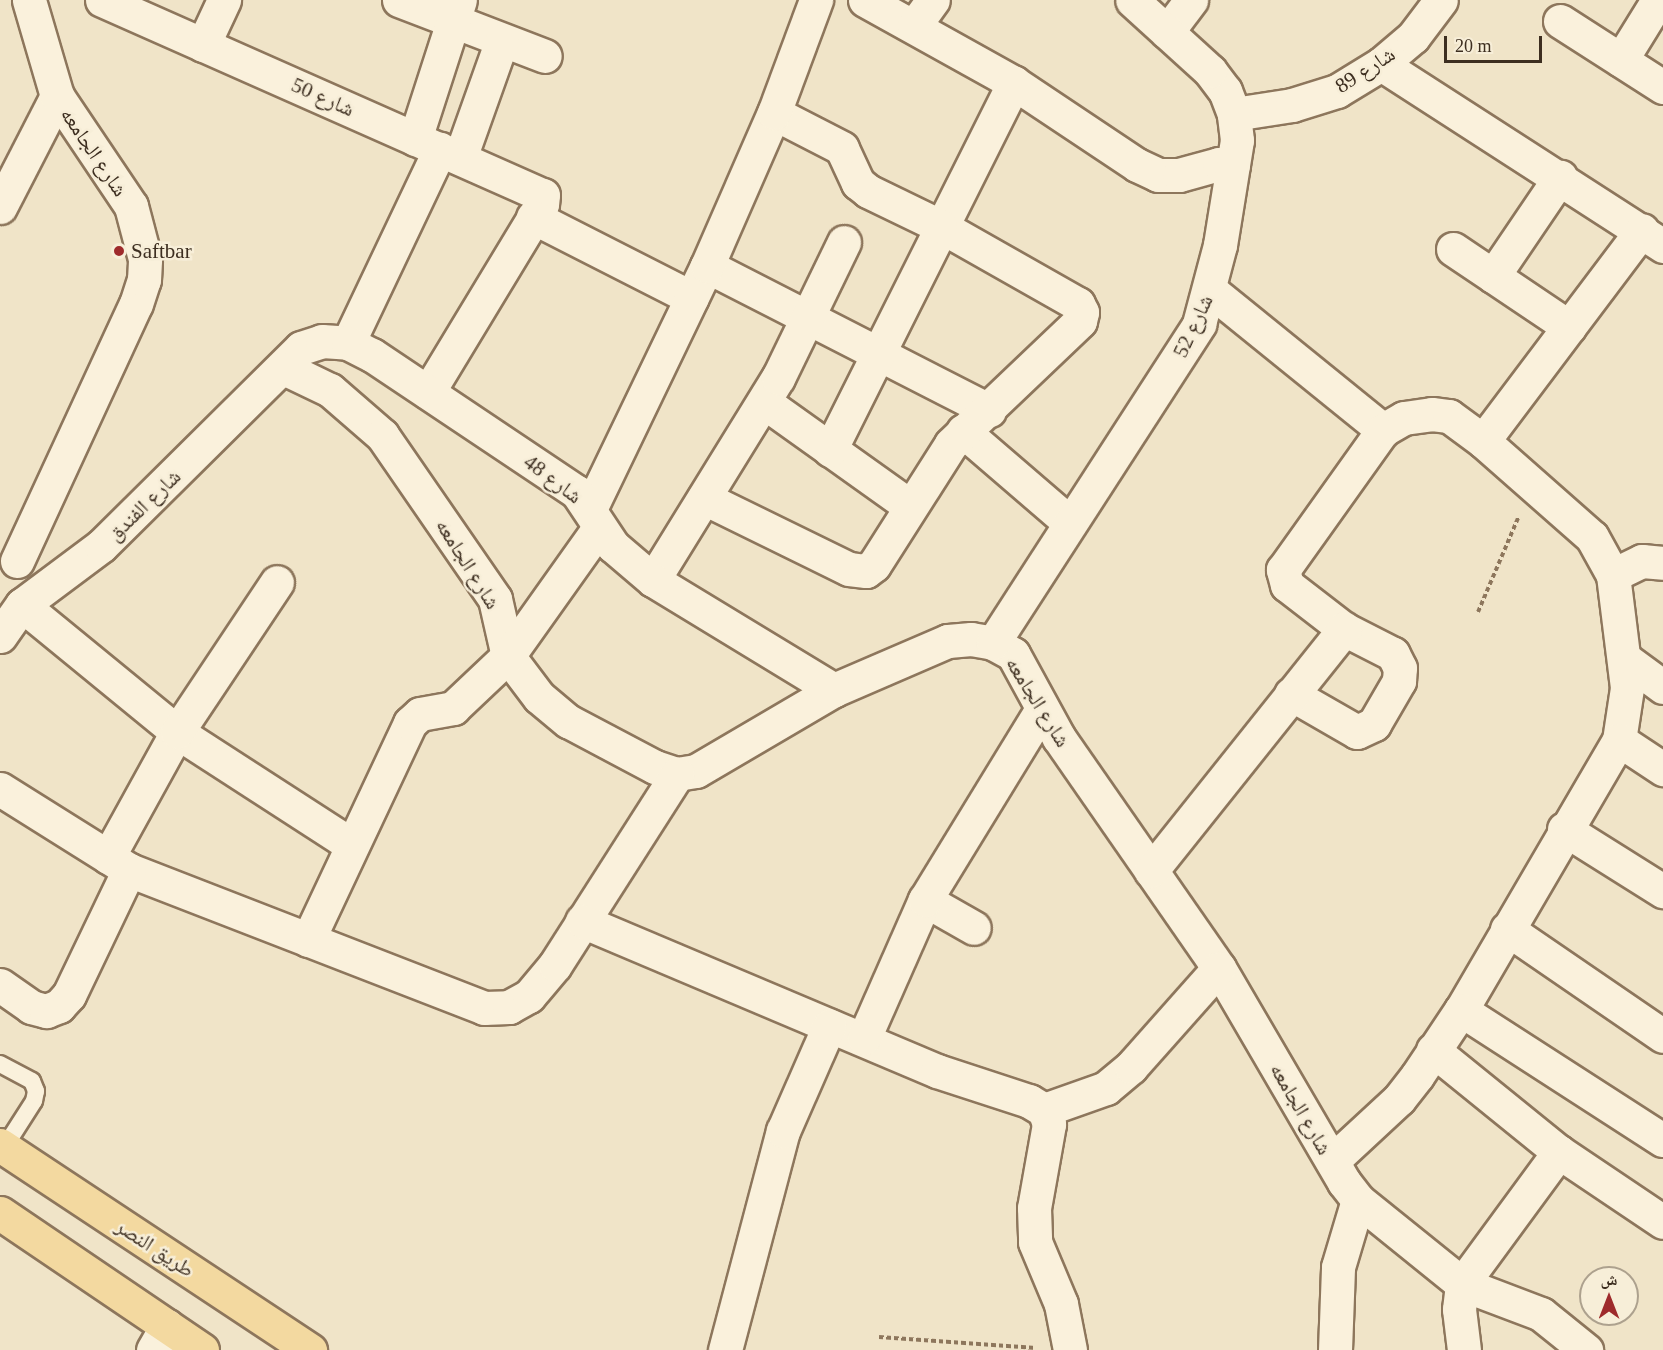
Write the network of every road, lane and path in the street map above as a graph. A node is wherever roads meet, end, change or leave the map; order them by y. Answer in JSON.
{"nodes":[{"id":1,"x":29,"y":0,"type":"edge"},
{"id":2,"x":102,"y":0,"type":"edge"},
{"id":3,"x":224,"y":0,"type":"edge"},
{"id":4,"x":399,"y":0,"type":"edge"},
{"id":5,"x":816,"y":0,"type":"edge"},
{"id":6,"x":865,"y":0,"type":"edge"},
{"id":7,"x":933,"y":0,"type":"edge"},
{"id":8,"x":1132,"y":0,"type":"edge"},
{"id":9,"x":1191,"y":0,"type":"edge"},
{"id":10,"x":1441,"y":0,"type":"edge"},
{"id":11,"x":1658,"y":0,"type":"edge"},
{"id":12,"x":457,"y":10,"type":"edge"},
{"id":13,"x":1560,"y":21,"type":"dead end"},
{"id":14,"x":914,"y":26,"type":"junction"},
{"id":15,"x":1167,"y":32,"type":"junction"},
{"id":16,"x":502,"y":40,"type":"junction"},
{"id":17,"x":202,"y":45,"type":"junction"},
{"id":18,"x":545,"y":56,"type":"dead end"},
{"id":19,"x":1621,"y":60,"type":"junction"},
{"id":20,"x":1381,"y":64,"type":"junction"},
{"id":21,"x":1014,"y":83,"type":"junction"},
{"id":22,"x":1663,"y":87,"type":"edge"},
{"id":23,"x":57,"y":96,"type":"junction"},
{"id":24,"x":774,"y":113,"type":"junction"},
{"id":25,"x":1234,"y":114,"type":"junction"},
{"id":26,"x":438,"y":149,"type":"junction"},
{"id":27,"x":1233,"y":165,"type":"junction"},
{"id":28,"x":1560,"y":177,"type":"junction"},
{"id":29,"x":538,"y":206,"type":"junction"},
{"id":30,"x":0,"y":207,"type":"edge"},
{"id":31,"x":940,"y":226,"type":"junction"},
{"id":32,"x":1653,"y":238,"type":"edge"},
{"id":33,"x":844,"y":242,"type":"dead end"},
{"id":34,"x":1453,"y":249,"type":"dead end"},
{"id":35,"x":707,"y":266,"type":"junction"},
{"id":36,"x":1493,"y":276,"type":"junction"},
{"id":37,"x":1210,"y":290,"type":"junction"},
{"id":38,"x":692,"y":298,"type":"junction"},
{"id":39,"x":809,"y":319,"type":"junction"},
{"id":40,"x":1569,"y":327,"type":"junction"},
{"id":41,"x":348,"y":343,"type":"junction"},
{"id":42,"x":879,"y":354,"type":"junction"},
{"id":43,"x":284,"y":368,"type":"junction"},
{"id":44,"x":428,"y":392,"type":"junction"},
{"id":45,"x":764,"y":402,"type":"junction"},
{"id":46,"x":988,"y":410,"type":"junction"},
{"id":47,"x":1383,"y":430,"type":"junction"},
{"id":48,"x":963,"y":431,"type":"junction"},
{"id":49,"x":1483,"y":441,"type":"junction"},
{"id":50,"x":830,"y":450,"type":"junction"},
{"id":51,"x":1532,"y":485,"type":"junction"},
{"id":52,"x":704,"y":498,"type":"junction"},
{"id":53,"x":910,"y":506,"type":"junction"},
{"id":54,"x":594,"y":518,"type":"junction"},
{"id":55,"x":1070,"y":523,"type":"junction"},
{"id":56,"x":8,"y":556,"type":"edge"},
{"id":57,"x":1663,"y":563,"type":"edge"},
{"id":58,"x":1613,"y":575,"type":"junction"},
{"id":59,"x":653,"y":580,"type":"junction"},
{"id":60,"x":277,"y":582,"type":"dead end"},
{"id":61,"x":33,"y":597,"type":"junction"},
{"id":62,"x":1478,"y":612,"type":"dead end"},
{"id":63,"x":1344,"y":628,"type":"junction"},
{"id":64,"x":0,"y":636,"type":"edge"},
{"id":65,"x":993,"y":642,"type":"junction"},
{"id":66,"x":508,"y":656,"type":"junction"},
{"id":67,"x":1625,"y":659,"type":"junction"},
{"id":68,"x":1663,"y":687,"type":"edge"},
{"id":69,"x":834,"y":690,"type":"junction"},
{"id":70,"x":1291,"y":694,"type":"junction"},
{"id":71,"x":1042,"y":709,"type":"junction"},
{"id":72,"x":177,"y":732,"type":"junction"},
{"id":73,"x":1619,"y":740,"type":"junction"},
{"id":74,"x":1663,"y":769,"type":"edge"},
{"id":75,"x":677,"y":774,"type":"junction"},
{"id":76,"x":0,"y":789,"type":"edge"},
{"id":77,"x":1564,"y":829,"type":"junction"},
{"id":78,"x":350,"y":844,"type":"junction"},
{"id":79,"x":118,"y":863,"type":"junction"},
{"id":80,"x":1151,"y":871,"type":"junction"},
{"id":81,"x":1663,"y":891,"type":"edge"},
{"id":82,"x":925,"y":900,"type":"junction"},
{"id":83,"x":582,"y":921,"type":"junction"},
{"id":84,"x":974,"y":928,"type":"dead end"},
{"id":85,"x":1507,"y":929,"type":"junction"},
{"id":86,"x":308,"y":940,"type":"junction"},
{"id":87,"x":1219,"y":968,"type":"junction"},
{"id":88,"x":0,"y":985,"type":"edge"},
{"id":89,"x":1461,"y":1010,"type":"junction"},
{"id":90,"x":829,"y":1026,"type":"junction"},
{"id":91,"x":1663,"y":1036,"type":"edge"},
{"id":92,"x":864,"y":1038,"type":"junction"},
{"id":93,"x":1433,"y":1050,"type":"junction"},
{"id":94,"x":0,"y":1064,"type":"edge"},
{"id":95,"x":1044,"y":1110,"type":"junction"},
{"id":96,"x":1663,"y":1140,"type":"edge"},
{"id":97,"x":2,"y":1147,"type":"edge"},
{"id":98,"x":1559,"y":1152,"type":"junction"},
{"id":99,"x":1332,"y":1161,"type":"junction"},
{"id":100,"x":1358,"y":1200,"type":"junction"},
{"id":101,"x":0,"y":1213,"type":"edge"},
{"id":102,"x":1663,"y":1221,"type":"edge"},
{"id":103,"x":1462,"y":1284,"type":"junction"},
{"id":104,"x":879,"y":1337,"type":"dead end"},
{"id":105,"x":160,"y":1338,"type":"edge"},
{"id":106,"x":1058,"y":1349,"type":"edge"},
{"id":107,"x":202,"y":1350,"type":"edge"},
{"id":108,"x":310,"y":1350,"type":"edge"},
{"id":109,"x":725,"y":1350,"type":"edge"},
{"id":110,"x":1335,"y":1350,"type":"edge"},
{"id":111,"x":1464,"y":1350,"type":"edge"},
{"id":112,"x":1587,"y":1350,"type":"edge"}],
"edges":[{"from":1,"to":23,"type":"street","name":"شارع الجامعه"},
{"from":2,"to":17,"type":"street","name":"شارع 50"},
{"from":3,"to":17,"type":"street"},
{"from":4,"to":12,"type":"street"},
{"from":5,"to":24,"type":"street"},
{"from":6,"to":14,"type":"street"},
{"from":7,"to":14,"type":"street"},
{"from":8,"to":15,"type":"street","name":"شارع 52"},
{"from":9,"to":15,"type":"street"},
{"from":10,"to":20,"type":"street","name":"شارع 89"},
{"from":11,"to":19,"type":"street"},
{"from":12,"to":16,"type":"street"},
{"from":12,"to":26,"type":"street"},
{"from":13,"to":19,"type":"street"},
{"from":14,"to":21,"type":"street"},
{"from":15,"to":25,"type":"street","name":"شارع 52"},
{"from":16,"to":18,"type":"street"},
{"from":16,"to":26,"type":"street"},
{"from":17,"to":26,"type":"street","name":"شارع 50"},
{"from":19,"to":22,"type":"street"},
{"from":20,"to":25,"type":"street","name":"شارع 89"},
{"from":20,"to":28,"type":"street"},
{"from":21,"to":27,"type":"street"},
{"from":21,"to":31,"type":"street"},
{"from":23,"to":30,"type":"street"},
{"from":23,"to":56,"type":"street","name":"شارع الجامعه"},
{"from":24,"to":31,"type":"street"},
{"from":24,"to":35,"type":"street"},
{"from":25,"to":27,"type":"street","name":"شارع 52"},
{"from":26,"to":29,"type":"street","name":"شارع 50"},
{"from":26,"to":41,"type":"street"},
{"from":27,"to":37,"type":"street","name":"شارع 52"},
{"from":28,"to":32,"type":"street"},
{"from":28,"to":36,"type":"street"},
{"from":29,"to":38,"type":"street","name":"شارع 50"},
{"from":29,"to":44,"type":"street"},
{"from":31,"to":42,"type":"street"},
{"from":31,"to":46,"type":"street"},
{"from":32,"to":40,"type":"street"},
{"from":33,"to":39,"type":"street"},
{"from":34,"to":36,"type":"street"},
{"from":35,"to":38,"type":"street"},
{"from":35,"to":39,"type":"street"},
{"from":36,"to":40,"type":"street"},
{"from":37,"to":47,"type":"street"},
{"from":37,"to":55,"type":"street","name":"شارع 52"},
{"from":38,"to":54,"type":"street"},
{"from":39,"to":42,"type":"street"},
{"from":39,"to":45,"type":"street"},
{"from":40,"to":49,"type":"street"},
{"from":41,"to":43,"type":"street"},
{"from":41,"to":44,"type":"street","name":"شارع 48"},
{"from":42,"to":46,"type":"street"},
{"from":42,"to":50,"type":"street"},
{"from":43,"to":61,"type":"street","name":"شارع الفندق"},
{"from":43,"to":66,"type":"street","name":"شارع الجامعه"},
{"from":44,"to":54,"type":"street","name":"شارع 48"},
{"from":45,"to":50,"type":"street"},
{"from":45,"to":52,"type":"street"},
{"from":46,"to":48,"type":"street"},
{"from":47,"to":49,"type":"street"},
{"from":47,"to":63,"type":"street"},
{"from":48,"to":53,"type":"street"},
{"from":48,"to":55,"type":"street"},
{"from":49,"to":51,"type":"street"},
{"from":50,"to":53,"type":"street"},
{"from":51,"to":58,"type":"street"},
{"from":51,"to":62,"type":"path"},
{"from":52,"to":53,"type":"street"},
{"from":52,"to":59,"type":"street"},
{"from":54,"to":59,"type":"street","name":"شارع 48"},
{"from":54,"to":66,"type":"street"},
{"from":55,"to":65,"type":"street","name":"شارع 52"},
{"from":56,"to":61,"type":"street"},
{"from":57,"to":58,"type":"street"},
{"from":58,"to":67,"type":"street"},
{"from":59,"to":69,"type":"street","name":"شارع 48"},
{"from":60,"to":72,"type":"street"},
{"from":61,"to":64,"type":"street","name":"شارع الفندق"},
{"from":61,"to":72,"type":"street"},
{"from":63,"to":70,"type":"street"},
{"from":63,"to":70,"type":"street"},
{"from":65,"to":69,"type":"street","name":"شارع الجامعه"},
{"from":65,"to":71,"type":"street","name":"شارع الجامعه"},
{"from":66,"to":75,"type":"street","name":"شارع الجامعه"},
{"from":66,"to":78,"type":"street"},
{"from":67,"to":68,"type":"street"},
{"from":67,"to":73,"type":"street"},
{"from":69,"to":75,"type":"street","name":"شارع الجامعه"},
{"from":70,"to":80,"type":"street"},
{"from":71,"to":80,"type":"street","name":"شارع الجامعه"},
{"from":71,"to":82,"type":"street"},
{"from":72,"to":78,"type":"street"},
{"from":72,"to":79,"type":"street"},
{"from":73,"to":74,"type":"street"},
{"from":73,"to":77,"type":"street"},
{"from":75,"to":83,"type":"street"},
{"from":76,"to":79,"type":"street"},
{"from":77,"to":81,"type":"street"},
{"from":77,"to":85,"type":"street"},
{"from":78,"to":86,"type":"street"},
{"from":79,"to":86,"type":"street"},
{"from":79,"to":88,"type":"street"},
{"from":80,"to":87,"type":"street","name":"شارع الجامعه"},
{"from":82,"to":84,"type":"street"},
{"from":82,"to":92,"type":"street"},
{"from":83,"to":86,"type":"street"},
{"from":83,"to":90,"type":"street"},
{"from":85,"to":89,"type":"street"},
{"from":85,"to":91,"type":"street"},
{"from":87,"to":95,"type":"street"},
{"from":87,"to":99,"type":"street","name":"شارع الجامعه"},
{"from":89,"to":93,"type":"street"},
{"from":89,"to":96,"type":"street"},
{"from":90,"to":92,"type":"street"},
{"from":90,"to":109,"type":"street"},
{"from":92,"to":95,"type":"street"},
{"from":93,"to":98,"type":"street"},
{"from":93,"to":99,"type":"street"},
{"from":94,"to":97,"type":"lane"},
{"from":95,"to":106,"type":"street"},
{"from":97,"to":108,"type":"main road","name":"طريق النصر"},
{"from":98,"to":102,"type":"street"},
{"from":98,"to":103,"type":"street"},
{"from":99,"to":100,"type":"street","name":"شارع الجامعه"},
{"from":100,"to":103,"type":"street","name":"شارع الجامعه"},
{"from":100,"to":110,"type":"street"},
{"from":101,"to":105,"type":"main road"},
{"from":103,"to":111,"type":"street"},
{"from":103,"to":112,"type":"street","name":"شارع الجامعه"},
{"from":104,"to":106,"type":"path"},
{"from":105,"to":107,"type":"main road"}]}
